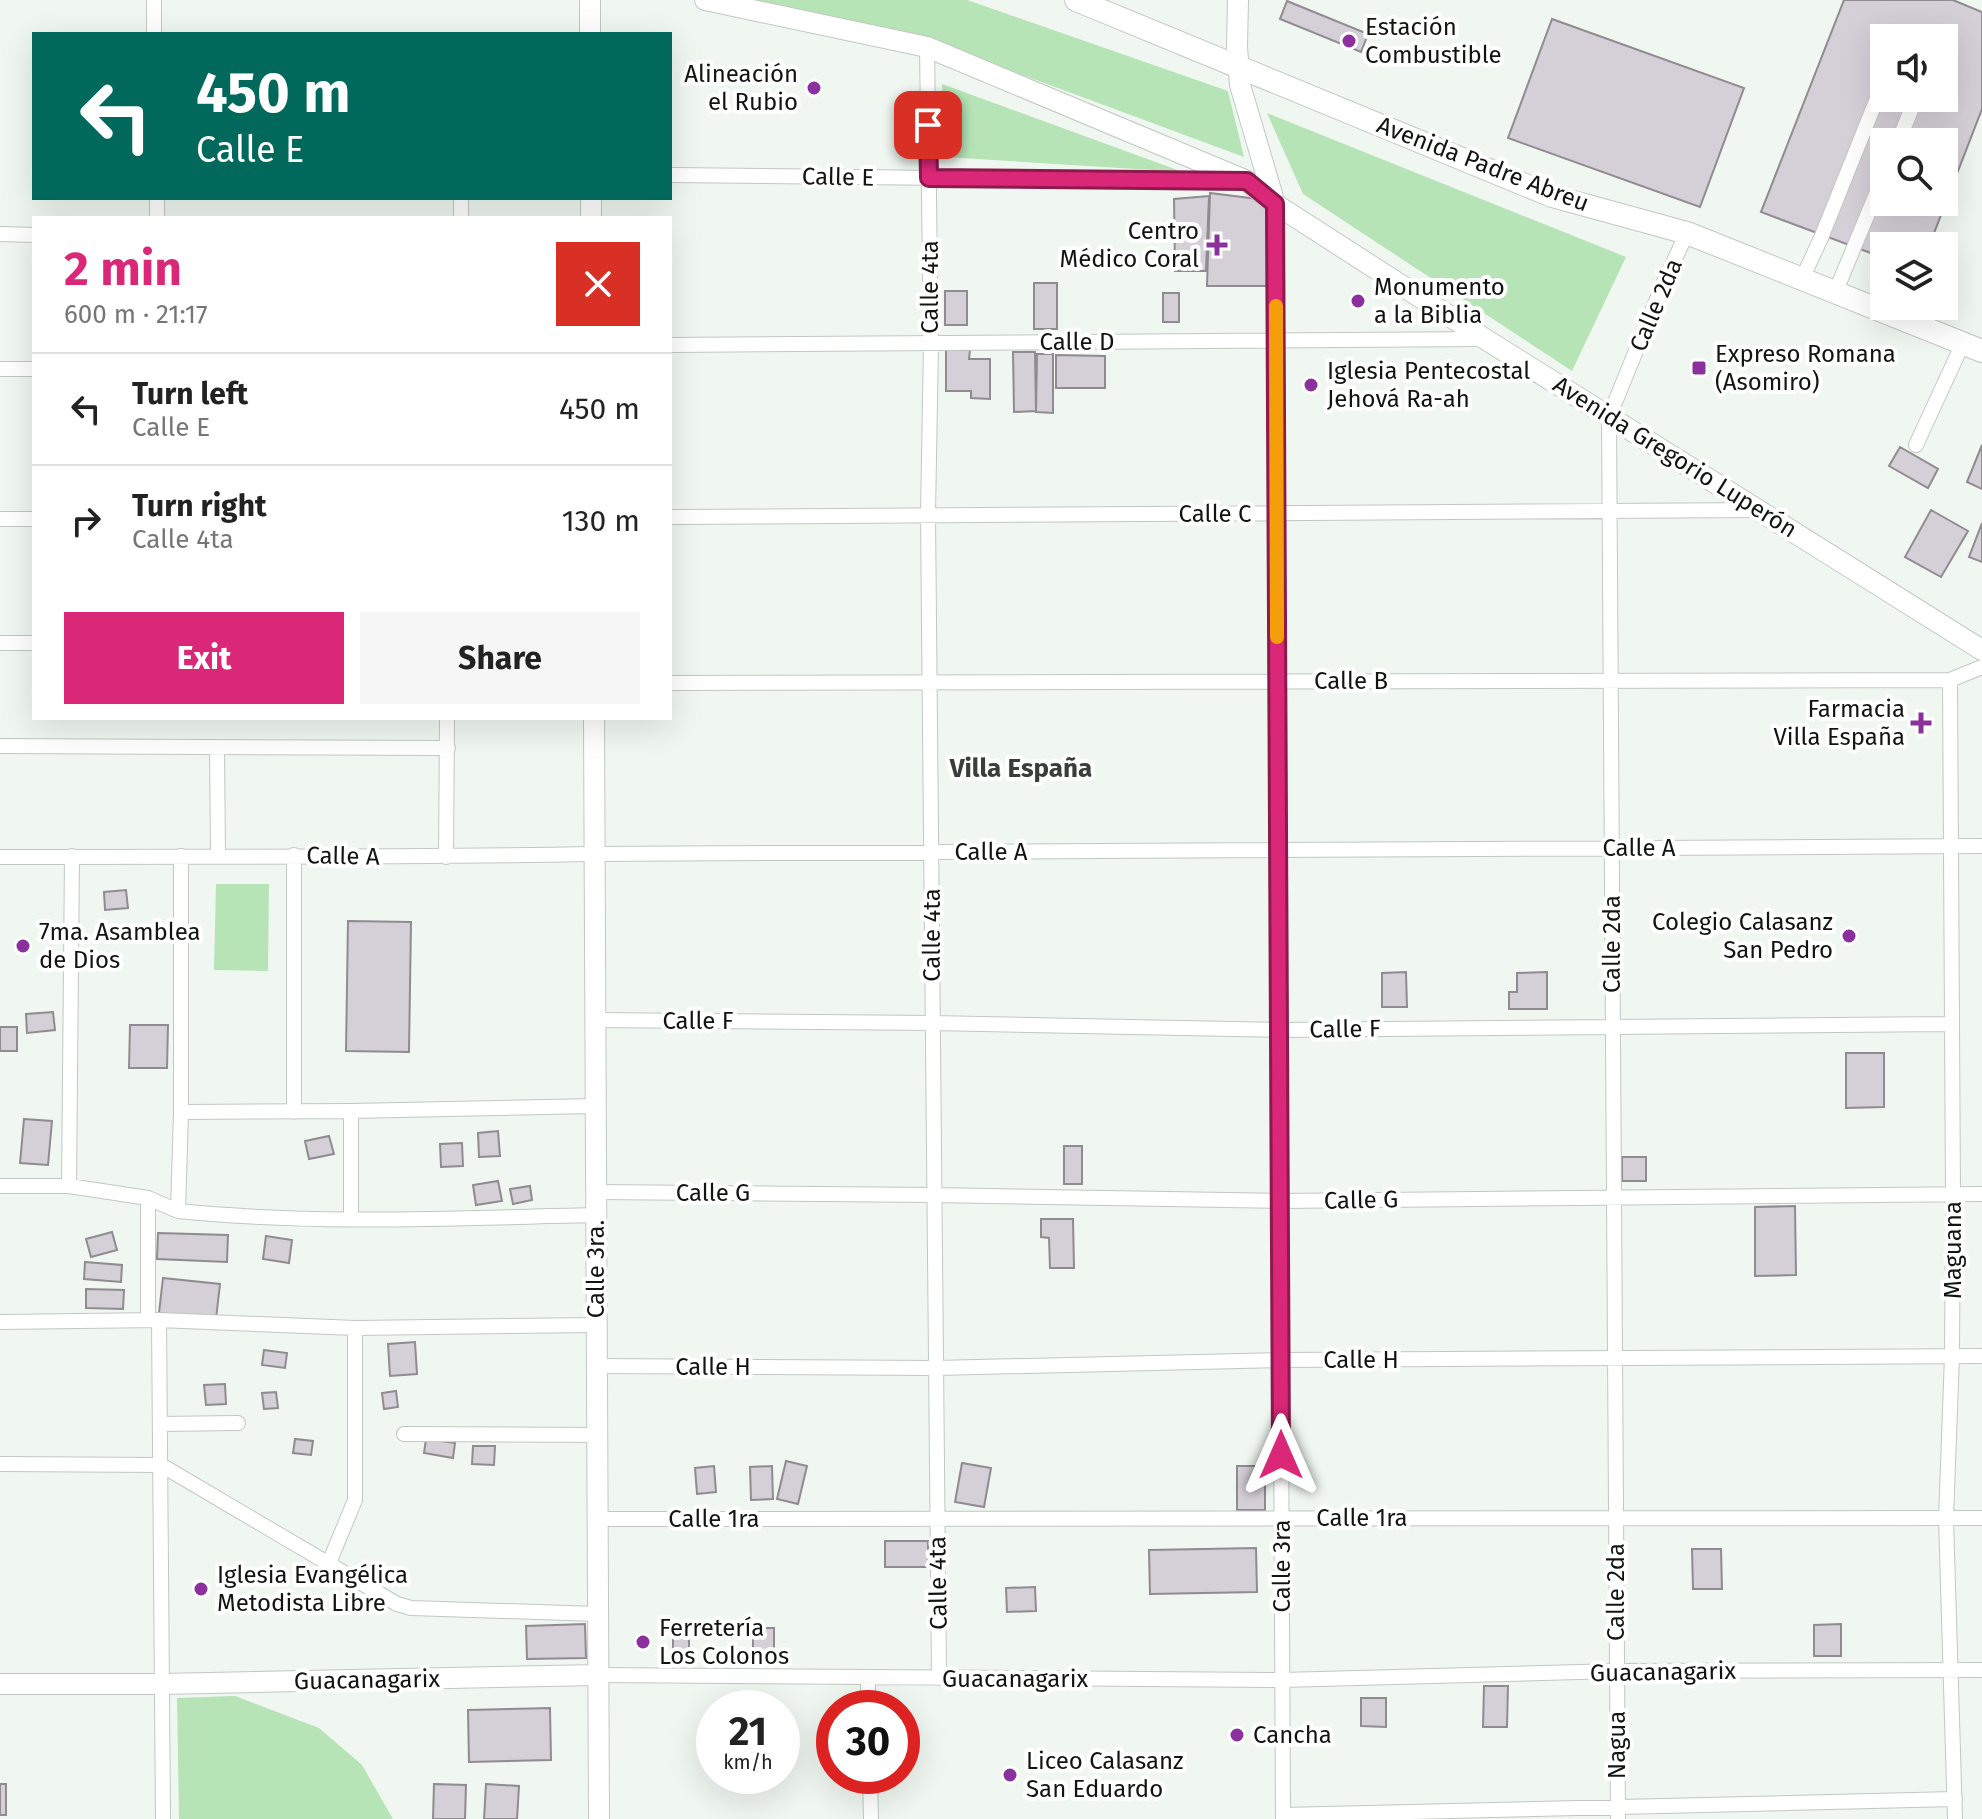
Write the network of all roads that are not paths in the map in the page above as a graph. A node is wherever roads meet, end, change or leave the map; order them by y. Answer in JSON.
{"nodes":[{"id":1,"x":154,"y":0,"type":"edge"},
{"id":2,"x":590,"y":0,"type":"edge"},
{"id":3,"x":705,"y":0,"type":"edge"},
{"id":4,"x":1076,"y":0,"type":"edge"},
{"id":5,"x":1238,"y":0,"type":"edge"},
{"id":6,"x":154,"y":32,"type":"edge"},
{"id":7,"x":590,"y":32,"type":"edge"},
{"id":8,"x":927,"y":47,"type":"junction"},
{"id":9,"x":1238,"y":66,"type":"junction"},
{"id":10,"x":1872,"y":112,"type":"edge"},
{"id":11,"x":672,"y":175,"type":"edge"},
{"id":12,"x":929,"y":178,"type":"junction"},
{"id":13,"x":1247,"y":181,"type":"junction"},
{"id":14,"x":1275,"y":204,"type":"junction"},
{"id":15,"x":1870,"y":209,"type":"edge"},
{"id":16,"x":1687,"y":233,"type":"junction"},
{"id":17,"x":0,"y":234,"type":"edge"},
{"id":18,"x":32,"y":235,"type":"edge"},
{"id":19,"x":1802,"y":279,"type":"junction"},
{"id":20,"x":1835,"y":293,"type":"junction"},
{"id":21,"x":1485,"y":339,"type":"junction"},
{"id":22,"x":1276,"y":340,"type":"junction"},
{"id":23,"x":931,"y":343,"type":"junction"},
{"id":24,"x":672,"y":345,"type":"edge"},
{"id":25,"x":1972,"y":347,"type":"edge"},
{"id":26,"x":0,"y":369,"type":"edge"},
{"id":27,"x":32,"y":369,"type":"edge"},
{"id":28,"x":1609,"y":417,"type":"junction"},
{"id":29,"x":1916,"y":445,"type":"dead end"},
{"id":30,"x":1760,"y":510,"type":"junction"},
{"id":31,"x":1609,"y":511,"type":"junction"},
{"id":32,"x":1277,"y":513,"type":"junction"},
{"id":33,"x":928,"y":515,"type":"junction"},
{"id":34,"x":672,"y":517,"type":"edge"},
{"id":35,"x":0,"y":519,"type":"edge"},
{"id":36,"x":32,"y":519,"type":"edge"},
{"id":37,"x":0,"y":643,"type":"edge"},
{"id":38,"x":32,"y":643,"type":"edge"},
{"id":39,"x":1982,"y":650,"type":"edge"},
{"id":40,"x":1982,"y":667,"type":"edge"},
{"id":41,"x":1950,"y":680,"type":"junction"},
{"id":42,"x":1610,"y":681,"type":"junction"},
{"id":43,"x":929,"y":682,"type":"junction"},
{"id":44,"x":1278,"y":682,"type":"junction"},
{"id":45,"x":672,"y":683,"type":"edge"},
{"id":46,"x":447,"y":720,"type":"edge"},
{"id":47,"x":594,"y":720,"type":"edge"},
{"id":48,"x":0,"y":746,"type":"edge"},
{"id":49,"x":217,"y":747,"type":"junction"},
{"id":50,"x":448,"y":748,"type":"junction"},
{"id":51,"x":1952,"y":846,"type":"junction"},
{"id":52,"x":1982,"y":846,"type":"edge"},
{"id":53,"x":1612,"y":848,"type":"junction"},
{"id":54,"x":1279,"y":850,"type":"junction"},
{"id":55,"x":931,"y":852,"type":"junction"},
{"id":56,"x":594,"y":854,"type":"junction"},
{"id":57,"x":294,"y":855,"type":"junction"},
{"id":58,"x":72,"y":856,"type":"junction"},
{"id":59,"x":181,"y":856,"type":"junction"},
{"id":60,"x":218,"y":856,"type":"junction"},
{"id":61,"x":0,"y":857,"type":"edge"},
{"id":62,"x":446,"y":857,"type":"junction"},
{"id":63,"x":595,"y":1020,"type":"junction"},
{"id":64,"x":932,"y":1023,"type":"junction"},
{"id":65,"x":1952,"y":1024,"type":"junction"},
{"id":66,"x":1612,"y":1026,"type":"junction"},
{"id":67,"x":1279,"y":1030,"type":"junction"},
{"id":68,"x":595,"y":1106,"type":"junction"},
{"id":69,"x":351,"y":1111,"type":"junction"},
{"id":70,"x":181,"y":1112,"type":"junction"},
{"id":71,"x":294,"y":1112,"type":"junction"},
{"id":72,"x":0,"y":1186,"type":"edge"},
{"id":73,"x":69,"y":1186,"type":"junction"},
{"id":74,"x":596,"y":1192,"type":"junction"},
{"id":75,"x":1982,"y":1194,"type":"edge"},
{"id":76,"x":934,"y":1195,"type":"junction"},
{"id":77,"x":1953,"y":1195,"type":"junction"},
{"id":78,"x":1614,"y":1196,"type":"junction"},
{"id":79,"x":148,"y":1198,"type":"junction"},
{"id":80,"x":1280,"y":1201,"type":"junction"},
{"id":81,"x":178,"y":1211,"type":"junction"},
{"id":82,"x":596,"y":1215,"type":"junction"},
{"id":83,"x":351,"y":1219,"type":"junction"},
{"id":84,"x":154,"y":1320,"type":"junction"},
{"id":85,"x":0,"y":1322,"type":"edge"},
{"id":86,"x":596,"y":1325,"type":"junction"},
{"id":87,"x":355,"y":1328,"type":"junction"},
{"id":88,"x":1952,"y":1356,"type":"junction"},
{"id":89,"x":1982,"y":1356,"type":"edge"},
{"id":90,"x":1616,"y":1358,"type":"junction"},
{"id":91,"x":1281,"y":1360,"type":"junction"},
{"id":92,"x":597,"y":1366,"type":"junction"},
{"id":93,"x":936,"y":1368,"type":"junction"},
{"id":94,"x":238,"y":1423,"type":"dead end"},
{"id":95,"x":160,"y":1424,"type":"junction"},
{"id":96,"x":404,"y":1434,"type":"dead end"},
{"id":97,"x":597,"y":1435,"type":"junction"},
{"id":98,"x":0,"y":1464,"type":"edge"},
{"id":99,"x":161,"y":1465,"type":"junction"},
{"id":100,"x":1616,"y":1518,"type":"junction"},
{"id":101,"x":1946,"y":1518,"type":"junction"},
{"id":102,"x":1982,"y":1518,"type":"edge"},
{"id":103,"x":597,"y":1519,"type":"junction"},
{"id":104,"x":937,"y":1519,"type":"junction"},
{"id":105,"x":1282,"y":1519,"type":"junction"},
{"id":106,"x":329,"y":1563,"type":"junction"},
{"id":107,"x":598,"y":1614,"type":"junction"},
{"id":108,"x":1951,"y":1670,"type":"junction"},
{"id":109,"x":1982,"y":1670,"type":"edge"},
{"id":110,"x":1617,"y":1671,"type":"junction"},
{"id":111,"x":598,"y":1675,"type":"junction"},
{"id":112,"x":868,"y":1678,"type":"junction"},
{"id":113,"x":939,"y":1678,"type":"junction"},
{"id":114,"x":1282,"y":1680,"type":"junction"},
{"id":115,"x":0,"y":1684,"type":"edge"},
{"id":116,"x":162,"y":1684,"type":"junction"},
{"id":117,"x":868,"y":1690,"type":"edge"},
{"id":118,"x":870,"y":1794,"type":"edge"},
{"id":119,"x":1955,"y":1799,"type":"junction"},
{"id":120,"x":1618,"y":1813,"type":"edge"},
{"id":121,"x":1283,"y":1817,"type":"edge"},
{"id":122,"x":163,"y":1819,"type":"edge"},
{"id":123,"x":599,"y":1819,"type":"edge"},
{"id":124,"x":871,"y":1819,"type":"edge"},
{"id":125,"x":1955,"y":1819,"type":"edge"}],
"edges":[{"from":1,"to":6,"type":"street"},
{"from":2,"to":7,"type":"main road"},
{"from":3,"to":8,"type":"main road","name":"Avenida Gregorio Luperón"},
{"from":4,"to":9,"type":"main road","name":"Avenida Padre Abreu"},
{"from":5,"to":9,"type":"main road"},
{"from":8,"to":12,"type":"street","name":"Calle 4ta"},
{"from":8,"to":13,"type":"main road","name":"Avenida Gregorio Luperón"},
{"from":9,"to":14,"type":"main road"},
{"from":9,"to":16,"type":"main road","name":"Avenida Padre Abreu"},
{"from":10,"to":19,"type":"street"},
{"from":11,"to":12,"type":"street","name":"Calle E"},
{"from":12,"to":13,"type":"street","name":"Calle E"},
{"from":12,"to":23,"type":"street","name":"Calle 4ta"},
{"from":13,"to":14,"type":"main road","name":"Avenida Gregorio Luperón"},
{"from":14,"to":21,"type":"main road","name":"Avenida Gregorio Luperón"},
{"from":14,"to":22,"type":"street","name":"Calle 3ra"},
{"from":15,"to":20,"type":"street"},
{"from":16,"to":19,"type":"main road","name":"Avenida Padre Abreu"},
{"from":16,"to":28,"type":"street","name":"Calle 2da"},
{"from":17,"to":18,"type":"street"},
{"from":19,"to":20,"type":"main road","name":"Avenida Padre Abreu"},
{"from":20,"to":25,"type":"main road","name":"Avenida Padre Abreu"},
{"from":21,"to":22,"type":"street","name":"Calle D"},
{"from":21,"to":28,"type":"main road","name":"Avenida Gregorio Luperón"},
{"from":22,"to":23,"type":"street","name":"Calle D"},
{"from":22,"to":32,"type":"street","name":"Calle 3ra"},
{"from":23,"to":24,"type":"street","name":"Calle D"},
{"from":23,"to":33,"type":"street","name":"Calle 4ta"},
{"from":25,"to":29,"type":"street"},
{"from":26,"to":27,"type":"street"},
{"from":28,"to":30,"type":"main road","name":"Avenida Gregorio Luperón"},
{"from":28,"to":31,"type":"street","name":"Calle 2da"},
{"from":30,"to":31,"type":"street","name":"Calle C"},
{"from":30,"to":39,"type":"main road","name":"Avenida Gregorio Luperón"},
{"from":31,"to":32,"type":"street","name":"Calle C"},
{"from":31,"to":42,"type":"street","name":"Calle 2da"},
{"from":32,"to":33,"type":"street","name":"Calle C"},
{"from":32,"to":44,"type":"street","name":"Calle 3ra"},
{"from":33,"to":34,"type":"street","name":"Calle C"},
{"from":33,"to":43,"type":"street","name":"Calle 4ta"},
{"from":35,"to":36,"type":"street"},
{"from":37,"to":38,"type":"street"},
{"from":40,"to":41,"type":"street","name":"Calle B"},
{"from":41,"to":42,"type":"street","name":"Calle B"},
{"from":41,"to":51,"type":"street","name":"Maguana"},
{"from":42,"to":44,"type":"street","name":"Calle B"},
{"from":42,"to":53,"type":"street","name":"Calle 2da"},
{"from":43,"to":44,"type":"street","name":"Calle B"},
{"from":43,"to":45,"type":"street","name":"Calle B"},
{"from":43,"to":55,"type":"street","name":"Calle 4ta"},
{"from":44,"to":54,"type":"street","name":"Calle 3ra"},
{"from":46,"to":50,"type":"street"},
{"from":47,"to":56,"type":"main road","name":"Calle 3ra."},
{"from":48,"to":49,"type":"street"},
{"from":49,"to":50,"type":"street"},
{"from":49,"to":60,"type":"street"},
{"from":50,"to":62,"type":"street"},
{"from":51,"to":52,"type":"street","name":"Calle A"},
{"from":51,"to":53,"type":"street","name":"Calle A"},
{"from":51,"to":65,"type":"street","name":"Maguana"},
{"from":53,"to":54,"type":"street","name":"Calle A"},
{"from":53,"to":66,"type":"street","name":"Calle 2da"},
{"from":54,"to":55,"type":"street","name":"Calle A"},
{"from":54,"to":67,"type":"street","name":"Calle 3ra"},
{"from":55,"to":56,"type":"street","name":"Calle A"},
{"from":55,"to":64,"type":"street","name":"Calle 4ta"},
{"from":56,"to":62,"type":"street","name":"Calle A"},
{"from":56,"to":63,"type":"main road","name":"Calle 3ra."},
{"from":57,"to":60,"type":"street","name":"Calle A"},
{"from":57,"to":62,"type":"street","name":"Calle A"},
{"from":57,"to":71,"type":"street"},
{"from":58,"to":59,"type":"street","name":"Calle A"},
{"from":58,"to":61,"type":"street","name":"Calle A"},
{"from":58,"to":73,"type":"street"},
{"from":59,"to":60,"type":"street","name":"Calle A"},
{"from":59,"to":70,"type":"street"},
{"from":63,"to":64,"type":"street","name":"Calle F"},
{"from":63,"to":68,"type":"main road","name":"Calle 3ra."},
{"from":64,"to":67,"type":"street","name":"Calle F"},
{"from":64,"to":76,"type":"street","name":"Calle 4ta"},
{"from":65,"to":66,"type":"street","name":"Calle F"},
{"from":65,"to":77,"type":"street","name":"Maguana"},
{"from":66,"to":67,"type":"street","name":"Calle F"},
{"from":66,"to":78,"type":"street","name":"Calle 2da"},
{"from":67,"to":80,"type":"street","name":"Calle 3ra"},
{"from":68,"to":69,"type":"street"},
{"from":68,"to":74,"type":"main road","name":"Calle 3ra."},
{"from":69,"to":71,"type":"street"},
{"from":69,"to":83,"type":"street"},
{"from":70,"to":71,"type":"street"},
{"from":70,"to":81,"type":"street"},
{"from":72,"to":73,"type":"street"},
{"from":73,"to":79,"type":"street"},
{"from":74,"to":76,"type":"street","name":"Calle G"},
{"from":74,"to":82,"type":"main road","name":"Calle 3ra."},
{"from":75,"to":77,"type":"street","name":"Calle G"},
{"from":76,"to":80,"type":"street","name":"Calle G"},
{"from":76,"to":93,"type":"street","name":"Calle 4ta"},
{"from":77,"to":78,"type":"street","name":"Calle G"},
{"from":77,"to":88,"type":"street","name":"Maguana"},
{"from":78,"to":80,"type":"street","name":"Calle G"},
{"from":78,"to":90,"type":"street","name":"Calle 2da"},
{"from":79,"to":81,"type":"street"},
{"from":79,"to":84,"type":"street"},
{"from":80,"to":91,"type":"street","name":"Calle 3ra"},
{"from":81,"to":83,"type":"street"},
{"from":82,"to":83,"type":"street"},
{"from":82,"to":86,"type":"main road","name":"Calle 3ra."},
{"from":84,"to":85,"type":"street"},
{"from":84,"to":87,"type":"street"},
{"from":84,"to":95,"type":"street"},
{"from":86,"to":87,"type":"street"},
{"from":86,"to":92,"type":"main road","name":"Calle 3ra."},
{"from":87,"to":106,"type":"street"},
{"from":88,"to":89,"type":"street","name":"Calle H"},
{"from":88,"to":90,"type":"street","name":"Calle H"},
{"from":88,"to":101,"type":"street","name":"Maguana"},
{"from":90,"to":91,"type":"street","name":"Calle H"},
{"from":90,"to":100,"type":"street","name":"Calle 2da"},
{"from":91,"to":93,"type":"street","name":"Calle H"},
{"from":91,"to":105,"type":"street","name":"Calle 3ra"},
{"from":92,"to":93,"type":"street","name":"Calle H"},
{"from":92,"to":97,"type":"main road","name":"Calle 3ra."},
{"from":93,"to":104,"type":"street","name":"Calle 4ta"},
{"from":94,"to":95,"type":"street"},
{"from":95,"to":99,"type":"street"},
{"from":96,"to":97,"type":"street"},
{"from":97,"to":103,"type":"main road","name":"Calle 3ra."},
{"from":98,"to":99,"type":"street"},
{"from":99,"to":106,"type":"street"},
{"from":99,"to":116,"type":"street"},
{"from":100,"to":101,"type":"street","name":"Calle 1ra"},
{"from":100,"to":105,"type":"street","name":"Calle 1ra"},
{"from":100,"to":110,"type":"street","name":"Calle 2da"},
{"from":101,"to":102,"type":"street","name":"Calle 1ra"},
{"from":101,"to":108,"type":"street","name":"Maguana"},
{"from":103,"to":104,"type":"street","name":"Calle 1ra"},
{"from":103,"to":107,"type":"main road","name":"Calle 3ra."},
{"from":104,"to":105,"type":"street","name":"Calle 1ra"},
{"from":104,"to":113,"type":"street","name":"Calle 4ta"},
{"from":105,"to":114,"type":"street","name":"Calle 3ra"},
{"from":106,"to":107,"type":"street"},
{"from":107,"to":111,"type":"main road","name":"Calle 3ra."},
{"from":108,"to":109,"type":"street","name":"Guacanagarix"},
{"from":108,"to":110,"type":"street","name":"Guacanagarix"},
{"from":108,"to":119,"type":"street","name":"Maguana"},
{"from":110,"to":114,"type":"street","name":"Guacanagarix"},
{"from":110,"to":120,"type":"street","name":"Nagua"},
{"from":111,"to":112,"type":"street","name":"Guacanagarix"},
{"from":111,"to":116,"type":"main road","name":"Guacanagarix"},
{"from":111,"to":123,"type":"main road","name":"Calle 3ra."},
{"from":112,"to":113,"type":"street","name":"Guacanagarix"},
{"from":112,"to":117,"type":"street"},
{"from":113,"to":114,"type":"street","name":"Guacanagarix"},
{"from":114,"to":121,"type":"street","name":"Calle 3ra"},
{"from":115,"to":116,"type":"main road","name":"Guacanagarix"},
{"from":116,"to":122,"type":"street"},
{"from":118,"to":124,"type":"street"},
{"from":119,"to":120,"type":"street"},
{"from":119,"to":125,"type":"street","name":"Maguana"},
{"from":120,"to":121,"type":"street"}]}
